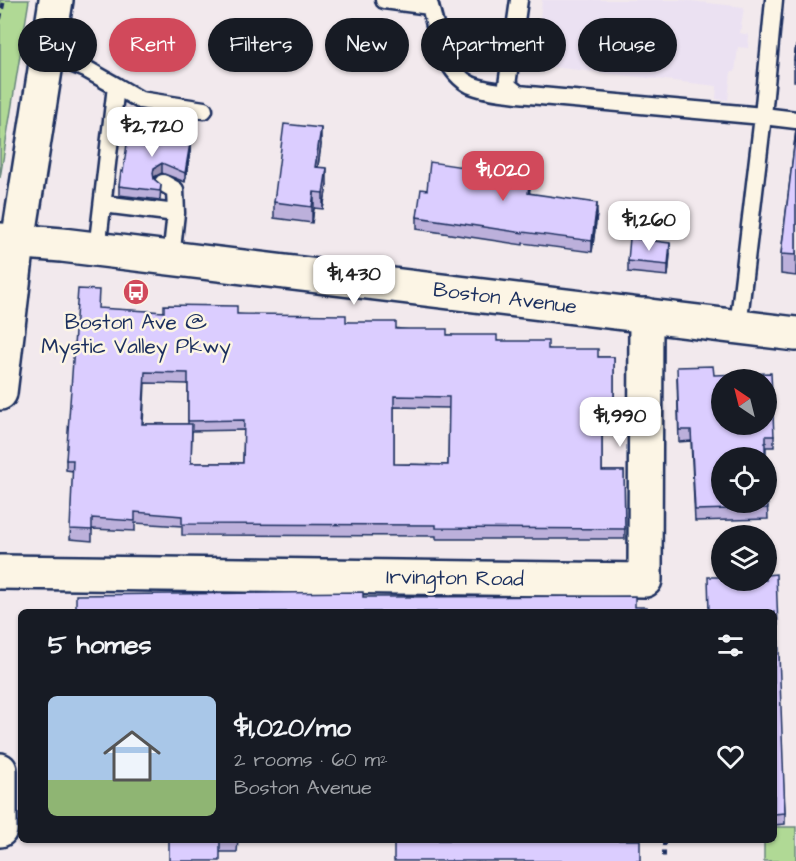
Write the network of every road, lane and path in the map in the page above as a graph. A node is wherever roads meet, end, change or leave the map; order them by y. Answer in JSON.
{"nodes":[{"id":1,"x":4,"y":0,"type":"edge"},
{"id":2,"x":56,"y":0,"type":"edge"},
{"id":3,"x":384,"y":0,"type":"edge"},
{"id":4,"x":519,"y":0,"type":"edge"},
{"id":5,"x":774,"y":0,"type":"edge"},
{"id":6,"x":53,"y":18,"type":"edge"},
{"id":7,"x":0,"y":20,"type":"edge"},
{"id":8,"x":44,"y":72,"type":"edge"},
{"id":9,"x":91,"y":72,"type":"edge"},
{"id":10,"x":116,"y":86,"type":"junction"},
{"id":11,"x":518,"y":94,"type":"junction"},
{"id":12,"x":204,"y":110,"type":"dead end"},
{"id":13,"x":763,"y":116,"type":"junction"},
{"id":14,"x":796,"y":120,"type":"edge"},
{"id":15,"x":164,"y":183,"type":"dead end"},
{"id":16,"x":102,"y":204,"type":"junction"},
{"id":17,"x":176,"y":213,"type":"junction"},
{"id":18,"x":9,"y":241,"type":"edge"},
{"id":19,"x":97,"y":250,"type":"junction"},
{"id":20,"x":171,"y":258,"type":"junction"},
{"id":21,"x":646,"y":315,"type":"junction"},
{"id":22,"x":738,"y":327,"type":"junction"},
{"id":23,"x":796,"y":334,"type":"edge"},
{"id":24,"x":0,"y":393,"type":"edge"},
{"id":25,"x":0,"y":572,"type":"edge"},
{"id":26,"x":0,"y":770,"type":"edge"},
{"id":27,"x":0,"y":830,"type":"edge"},
{"id":28,"x":664,"y":843,"type":"edge"},
{"id":29,"x":664,"y":861,"type":"edge"}],
"edges":[{"from":1,"to":7,"type":"path"},
{"from":2,"to":6,"type":"main road"},
{"from":3,"to":11,"type":"lane"},
{"from":4,"to":11,"type":"lane"},
{"from":5,"to":13,"type":"lane"},
{"from":8,"to":18,"type":"main road"},
{"from":9,"to":10,"type":"lane"},
{"from":10,"to":12,"type":"lane"},
{"from":10,"to":16,"type":"lane"},
{"from":11,"to":13,"type":"lane"},
{"from":13,"to":14,"type":"lane"},
{"from":13,"to":22,"type":"lane"},
{"from":15,"to":17,"type":"lane"},
{"from":16,"to":17,"type":"lane"},
{"from":16,"to":19,"type":"lane"},
{"from":17,"to":20,"type":"lane"},
{"from":18,"to":19,"type":"main road","name":"Boston Avenue"},
{"from":18,"to":24,"type":"main road"},
{"from":19,"to":20,"type":"main road","name":"Boston Avenue"},
{"from":20,"to":21,"type":"main road","name":"Boston Avenue"},
{"from":21,"to":22,"type":"main road","name":"Boston Avenue"},
{"from":21,"to":25,"type":"main road","name":"Irvington Road"},
{"from":22,"to":23,"type":"main road","name":"Boston Avenue"},
{"from":26,"to":27,"type":"main road"},
{"from":28,"to":29,"type":"path"}]}
